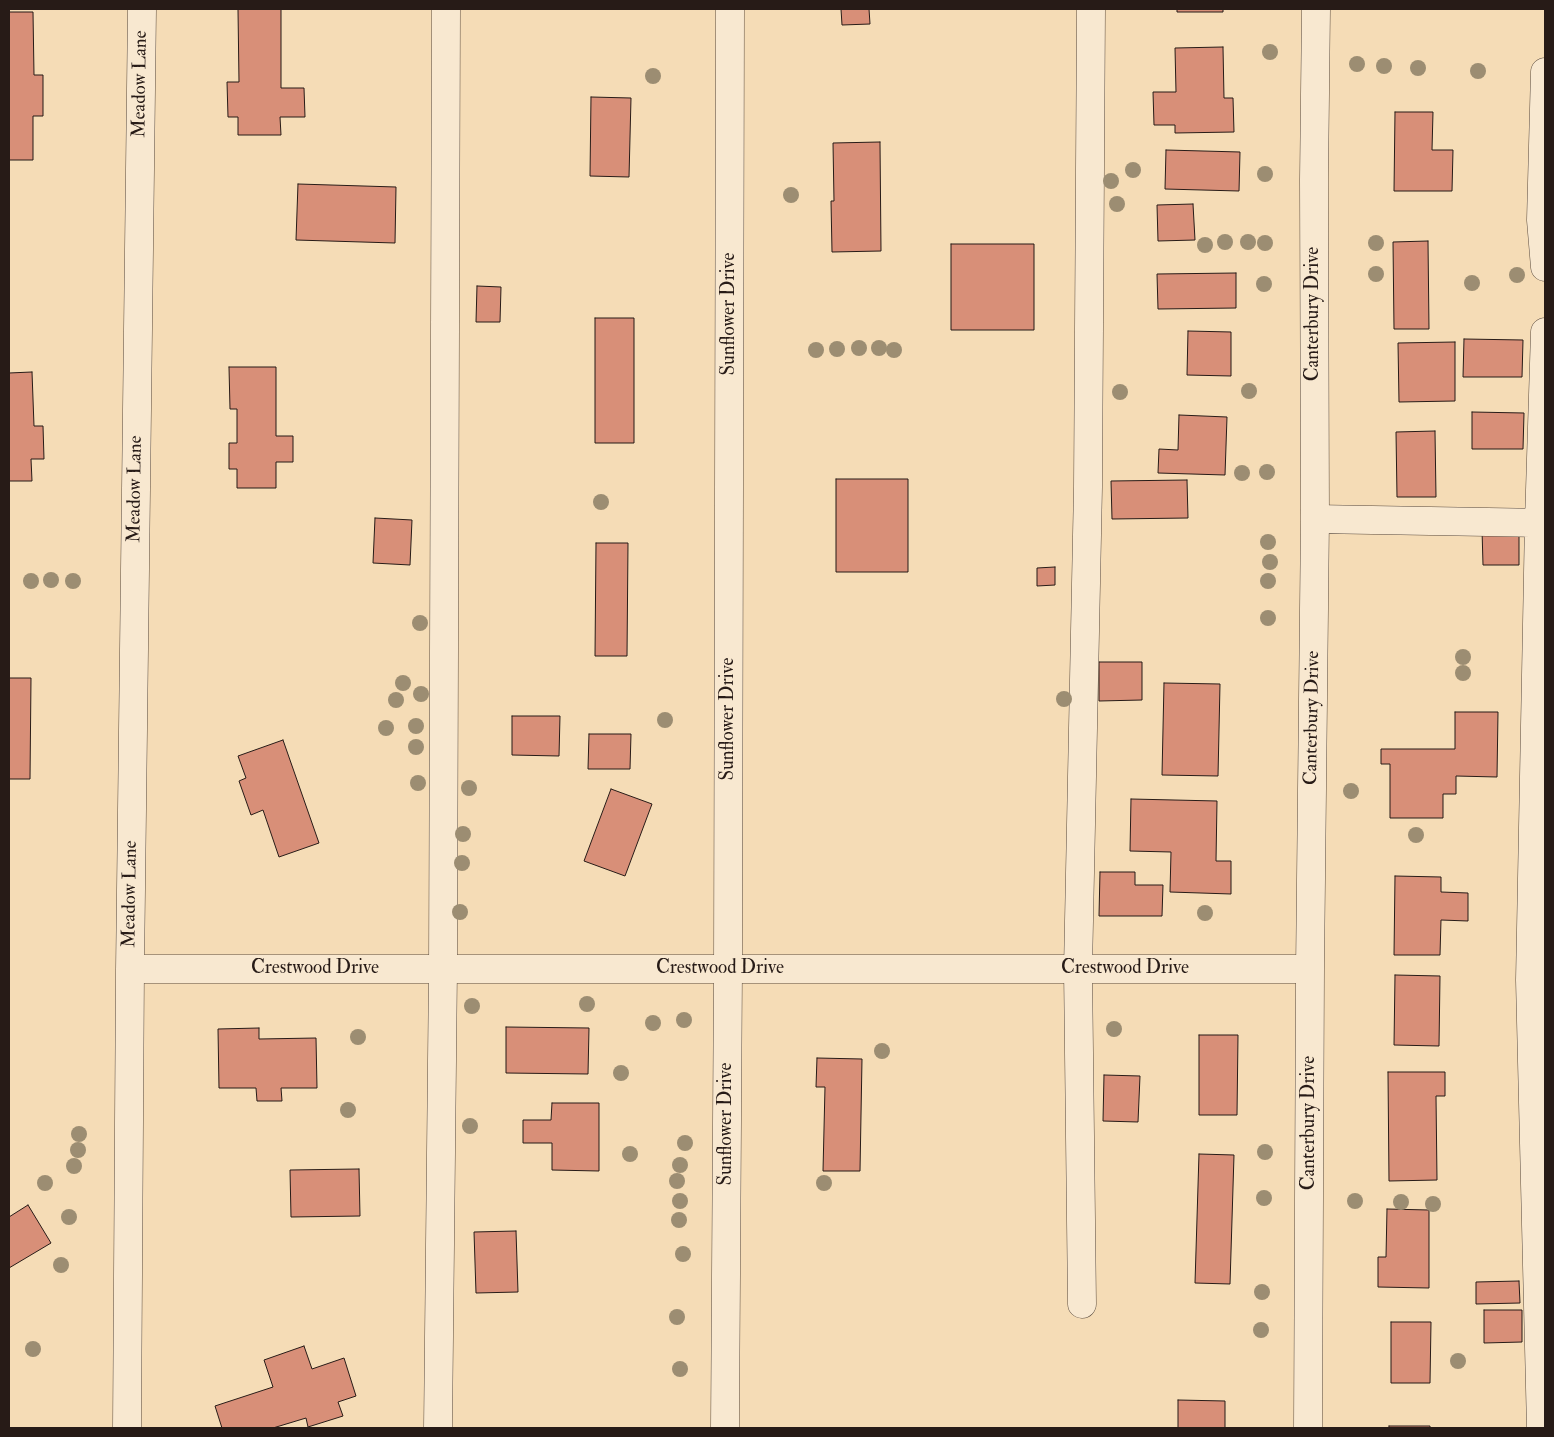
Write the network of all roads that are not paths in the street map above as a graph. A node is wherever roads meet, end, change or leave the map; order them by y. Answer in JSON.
{"nodes":[{"id":1,"x":142,"y":9,"type":"edge"},
{"id":2,"x":446,"y":9,"type":"edge"},
{"id":3,"x":730,"y":9,"type":"edge"},
{"id":4,"x":1091,"y":9,"type":"edge"},
{"id":5,"x":1316,"y":9,"type":"edge"},
{"id":6,"x":1545,"y":72,"type":"edge"},
{"id":7,"x":1545,"y":267,"type":"edge"},
{"id":8,"x":1545,"y":332,"type":"edge"},
{"id":9,"x":1315,"y":519,"type":"junction"},
{"id":10,"x":1542,"y":522,"type":"edge"},
{"id":11,"x":130,"y":969,"type":"junction"},
{"id":12,"x":443,"y":969,"type":"junction"},
{"id":13,"x":728,"y":969,"type":"junction"},
{"id":14,"x":1078,"y":969,"type":"junction"},
{"id":15,"x":1310,"y":969,"type":"junction"},
{"id":16,"x":1082,"y":1304,"type":"dead end"},
{"id":17,"x":127,"y":1428,"type":"edge"},
{"id":18,"x":438,"y":1428,"type":"edge"},
{"id":19,"x":725,"y":1428,"type":"edge"},
{"id":20,"x":1308,"y":1428,"type":"edge"},
{"id":21,"x":1541,"y":1428,"type":"edge"}],
"edges":[{"from":1,"to":11,"type":"street","name":"Meadow Lane"},
{"from":2,"to":12,"type":"street"},
{"from":3,"to":13,"type":"street","name":"Sunflower Drive"},
{"from":4,"to":14,"type":"street"},
{"from":5,"to":9,"type":"street","name":"Canterbury Drive"},
{"from":6,"to":7,"type":"street"},
{"from":8,"to":10,"type":"street"},
{"from":9,"to":10,"type":"street"},
{"from":9,"to":15,"type":"street","name":"Canterbury Drive"},
{"from":10,"to":21,"type":"street"},
{"from":11,"to":12,"type":"street","name":"Crestwood Drive"},
{"from":11,"to":17,"type":"street","name":"Meadow Lane"},
{"from":12,"to":13,"type":"street","name":"Crestwood Drive"},
{"from":12,"to":18,"type":"street"},
{"from":13,"to":14,"type":"street","name":"Crestwood Drive"},
{"from":13,"to":19,"type":"street","name":"Sunflower Drive"},
{"from":14,"to":15,"type":"street","name":"Crestwood Drive"},
{"from":14,"to":16,"type":"street"},
{"from":15,"to":20,"type":"street","name":"Canterbury Drive"}]}
